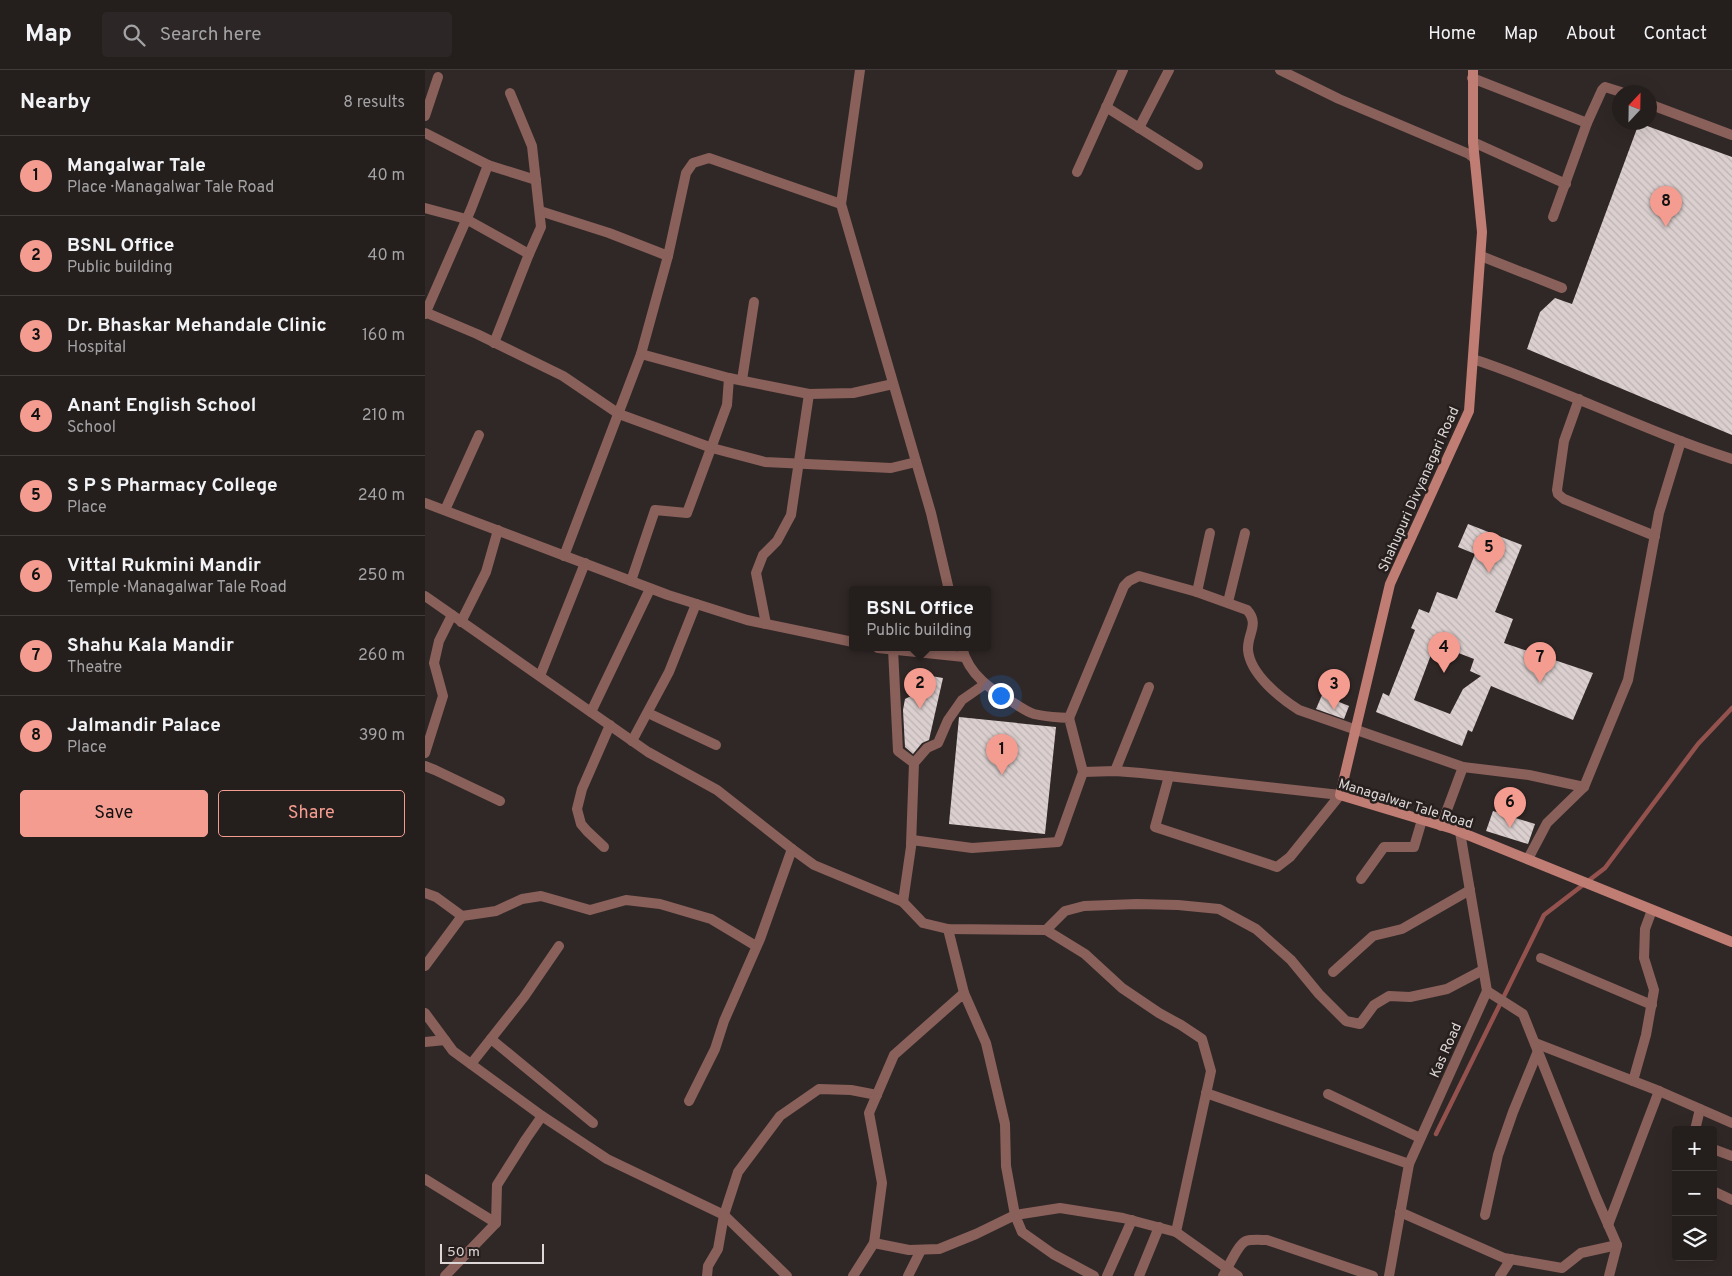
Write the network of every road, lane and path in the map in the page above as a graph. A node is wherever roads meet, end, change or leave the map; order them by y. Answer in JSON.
{"nodes":[{"id":1,"x":859,"y":70,"type":"edge"},
{"id":2,"x":1123,"y":70,"type":"edge"},
{"id":3,"x":1169,"y":70,"type":"edge"},
{"id":4,"x":1279,"y":70,"type":"edge"},
{"id":5,"x":1472,"y":74,"type":"edge"},
{"id":6,"x":439,"y":77,"type":"dead end"},
{"id":7,"x":1612,"y":89,"type":"edge"},
{"id":8,"x":510,"y":93,"type":"dead end"},
{"id":9,"x":1106,"y":107,"type":"junction"},
{"id":10,"x":1657,"y":107,"type":"edge"},
{"id":11,"x":425,"y":116,"type":"edge"},
{"id":12,"x":1587,"y":123,"type":"junction"},
{"id":13,"x":1139,"y":128,"type":"junction"},
{"id":14,"x":425,"y":133,"type":"edge"},
{"id":15,"x":1732,"y":135,"type":"edge"},
{"id":16,"x":1473,"y":142,"type":"junction"},
{"id":17,"x":1474,"y":158,"type":"junction"},
{"id":18,"x":488,"y":165,"type":"junction"},
{"id":19,"x":1198,"y":165,"type":"dead end"},
{"id":20,"x":1077,"y":172,"type":"dead end"},
{"id":21,"x":536,"y":180,"type":"junction"},
{"id":22,"x":1565,"y":184,"type":"junction"},
{"id":23,"x":841,"y":204,"type":"junction"},
{"id":24,"x":425,"y":208,"type":"edge"},
{"id":25,"x":540,"y":210,"type":"junction"},
{"id":26,"x":1553,"y":217,"type":"dead end"},
{"id":27,"x":466,"y":219,"type":"junction"},
{"id":28,"x":529,"y":254,"type":"junction"},
{"id":29,"x":668,"y":256,"type":"junction"},
{"id":30,"x":1481,"y":256,"type":"junction"},
{"id":31,"x":1562,"y":288,"type":"dead end"},
{"id":32,"x":754,"y":302,"type":"dead end"},
{"id":33,"x":425,"y":313,"type":"edge"},
{"id":34,"x":494,"y":343,"type":"junction"},
{"id":35,"x":641,"y":354,"type":"junction"},
{"id":36,"x":1473,"y":359,"type":"junction"},
{"id":37,"x":729,"y":378,"type":"junction"},
{"id":38,"x":742,"y":380,"type":"junction"},
{"id":39,"x":893,"y":384,"type":"junction"},
{"id":40,"x":809,"y":394,"type":"junction"},
{"id":41,"x":1579,"y":399,"type":"junction"},
{"id":42,"x":619,"y":414,"type":"junction"},
{"id":43,"x":479,"y":435,"type":"dead end"},
{"id":44,"x":1681,"y":441,"type":"junction"},
{"id":45,"x":712,"y":448,"type":"junction"},
{"id":46,"x":1732,"y":459,"type":"edge"},
{"id":47,"x":916,"y":462,"type":"junction"},
{"id":48,"x":799,"y":463,"type":"junction"},
{"id":49,"x":425,"y":503,"type":"edge"},
{"id":50,"x":445,"y":510,"type":"junction"},
{"id":51,"x":498,"y":530,"type":"junction"},
{"id":52,"x":1210,"y":533,"type":"dead end"},
{"id":53,"x":1245,"y":533,"type":"dead end"},
{"id":54,"x":1655,"y":536,"type":"junction"},
{"id":55,"x":564,"y":556,"type":"junction"},
{"id":56,"x":585,"y":564,"type":"junction"},
{"id":57,"x":631,"y":581,"type":"junction"},
{"id":58,"x":948,"y":586,"type":"edge"},
{"id":59,"x":650,"y":588,"type":"junction"},
{"id":60,"x":1197,"y":592,"type":"junction"},
{"id":61,"x":425,"y":596,"type":"edge"},
{"id":62,"x":1228,"y":602,"type":"junction"},
{"id":63,"x":696,"y":604,"type":"junction"},
{"id":64,"x":452,"y":615,"type":"junction"},
{"id":65,"x":461,"y":622,"type":"junction"},
{"id":66,"x":766,"y":624,"type":"junction"},
{"id":67,"x":849,"y":641,"type":"edge"},
{"id":68,"x":893,"y":651,"type":"edge"},
{"id":69,"x":940,"y":651,"type":"edge"},
{"id":70,"x":963,"y":652,"type":"edge"},
{"id":71,"x":540,"y":676,"type":"junction"},
{"id":72,"x":985,"y":684,"type":"junction"},
{"id":73,"x":1149,"y":687,"type":"dead end"},
{"id":74,"x":591,"y":712,"type":"junction"},
{"id":75,"x":648,"y":713,"type":"junction"},
{"id":76,"x":1069,"y":718,"type":"junction"},
{"id":77,"x":610,"y":725,"type":"junction"},
{"id":78,"x":1355,"y":731,"type":"junction"},
{"id":79,"x":632,"y":741,"type":"junction"},
{"id":80,"x":715,"y":745,"type":"dead end"},
{"id":81,"x":425,"y":753,"type":"edge"},
{"id":82,"x":915,"y":763,"type":"junction"},
{"id":83,"x":425,"y":766,"type":"edge"},
{"id":84,"x":1463,"y":768,"type":"junction"},
{"id":85,"x":1115,"y":771,"type":"junction"},
{"id":86,"x":1083,"y":772,"type":"junction"},
{"id":87,"x":1169,"y":776,"type":"junction"},
{"id":88,"x":1585,"y":787,"type":"junction"},
{"id":89,"x":1340,"y":795,"type":"junction"},
{"id":90,"x":500,"y":801,"type":"dead end"},
{"id":91,"x":1422,"y":820,"type":"junction"},
{"id":92,"x":1441,"y":826,"type":"junction"},
{"id":93,"x":1460,"y":832,"type":"junction"},
{"id":94,"x":911,"y":845,"type":"junction"},
{"id":95,"x":604,"y":847,"type":"dead end"},
{"id":96,"x":792,"y":849,"type":"junction"},
{"id":97,"x":1528,"y":859,"type":"junction"},
{"id":98,"x":1361,"y":879,"type":"dead end"},
{"id":99,"x":1470,"y":890,"type":"junction"},
{"id":100,"x":425,"y":893,"type":"edge"},
{"id":101,"x":903,"y":902,"type":"junction"},
{"id":102,"x":1652,"y":910,"type":"junction"},
{"id":103,"x":461,"y":916,"type":"junction"},
{"id":104,"x":948,"y":929,"type":"junction"},
{"id":105,"x":1046,"y":930,"type":"junction"},
{"id":106,"x":1732,"y":942,"type":"edge"},
{"id":107,"x":559,"y":946,"type":"dead end"},
{"id":108,"x":756,"y":946,"type":"junction"},
{"id":109,"x":1541,"y":958,"type":"dead end"},
{"id":110,"x":425,"y":966,"type":"edge"},
{"id":111,"x":1483,"y":970,"type":"junction"},
{"id":112,"x":1333,"y":972,"type":"dead end"},
{"id":113,"x":1487,"y":991,"type":"junction"},
{"id":114,"x":964,"y":993,"type":"junction"},
{"id":115,"x":1651,"y":1004,"type":"junction"},
{"id":116,"x":425,"y":1013,"type":"edge"},
{"id":117,"x":491,"y":1039,"type":"junction"},
{"id":118,"x":445,"y":1040,"type":"junction"},
{"id":119,"x":425,"y":1042,"type":"edge"},
{"id":120,"x":1537,"y":1047,"type":"junction"},
{"id":121,"x":471,"y":1064,"type":"junction"},
{"id":122,"x":1633,"y":1081,"type":"junction"},
{"id":123,"x":1659,"y":1091,"type":"junction"},
{"id":124,"x":1206,"y":1092,"type":"junction"},
{"id":125,"x":1329,"y":1094,"type":"dead end"},
{"id":126,"x":877,"y":1095,"type":"junction"},
{"id":127,"x":689,"y":1101,"type":"dead end"},
{"id":128,"x":1700,"y":1109,"type":"junction"},
{"id":129,"x":542,"y":1116,"type":"junction"},
{"id":130,"x":593,"y":1123,"type":"dead end"},
{"id":131,"x":1732,"y":1123,"type":"edge"},
{"id":132,"x":1696,"y":1126,"type":"edge"},
{"id":133,"x":1420,"y":1138,"type":"junction"},
{"id":134,"x":1717,"y":1150,"type":"edge"},
{"id":135,"x":1732,"y":1156,"type":"edge"},
{"id":136,"x":1409,"y":1164,"type":"junction"},
{"id":137,"x":425,"y":1179,"type":"edge"},
{"id":138,"x":1717,"y":1193,"type":"edge"},
{"id":139,"x":1732,"y":1200,"type":"edge"},
{"id":140,"x":1400,"y":1212,"type":"junction"},
{"id":141,"x":1015,"y":1214,"type":"junction"},
{"id":142,"x":724,"y":1215,"type":"junction"},
{"id":143,"x":1485,"y":1215,"type":"dead end"},
{"id":144,"x":1132,"y":1220,"type":"junction"},
{"id":145,"x":496,"y":1223,"type":"junction"},
{"id":146,"x":1608,"y":1225,"type":"junction"},
{"id":147,"x":1159,"y":1227,"type":"junction"},
{"id":148,"x":1176,"y":1232,"type":"junction"},
{"id":149,"x":874,"y":1243,"type":"junction"},
{"id":150,"x":1617,"y":1245,"type":"junction"},
{"id":151,"x":921,"y":1250,"type":"junction"},
{"id":152,"x":1511,"y":1259,"type":"junction"},
{"id":153,"x":1225,"y":1272,"type":"edge"},
{"id":154,"x":445,"y":1276,"type":"edge"},
{"id":155,"x":707,"y":1276,"type":"edge"},
{"id":156,"x":787,"y":1276,"type":"edge"},
{"id":157,"x":853,"y":1276,"type":"edge"},
{"id":158,"x":908,"y":1276,"type":"edge"},
{"id":159,"x":1094,"y":1276,"type":"edge"},
{"id":160,"x":1107,"y":1276,"type":"edge"},
{"id":161,"x":1139,"y":1276,"type":"edge"},
{"id":162,"x":1238,"y":1276,"type":"edge"},
{"id":163,"x":1373,"y":1276,"type":"edge"},
{"id":164,"x":1389,"y":1276,"type":"edge"},
{"id":165,"x":1500,"y":1276,"type":"edge"},
{"id":166,"x":1609,"y":1276,"type":"edge"}],
"edges":[{"from":1,"to":23,"type":"street"},
{"from":2,"to":9,"type":"street"},
{"from":3,"to":13,"type":"street"},
{"from":4,"to":17,"type":"street"},
{"from":5,"to":12,"type":"street"},
{"from":5,"to":16,"type":"main road","name":"Shahupuri Divyanagari Road"},
{"from":6,"to":11,"type":"street"},
{"from":7,"to":12,"type":"street"},
{"from":8,"to":21,"type":"street"},
{"from":9,"to":13,"type":"street"},
{"from":9,"to":20,"type":"street"},
{"from":10,"to":15,"type":"street"},
{"from":12,"to":22,"type":"street"},
{"from":13,"to":19,"type":"street"},
{"from":14,"to":18,"type":"street"},
{"from":16,"to":17,"type":"main road","name":"Shahupuri Divyanagari Road"},
{"from":16,"to":22,"type":"street"},
{"from":17,"to":30,"type":"main road","name":"Shahupuri Divyanagari Road"},
{"from":18,"to":21,"type":"street"},
{"from":18,"to":27,"type":"street"},
{"from":21,"to":25,"type":"street"},
{"from":22,"to":26,"type":"street"},
{"from":23,"to":29,"type":"street"},
{"from":23,"to":39,"type":"street"},
{"from":24,"to":27,"type":"street"},
{"from":25,"to":28,"type":"street"},
{"from":25,"to":29,"type":"street"},
{"from":27,"to":28,"type":"street"},
{"from":27,"to":33,"type":"street"},
{"from":28,"to":34,"type":"street"},
{"from":29,"to":35,"type":"street"},
{"from":30,"to":31,"type":"street"},
{"from":30,"to":36,"type":"main road","name":"Shahupuri Divyanagari Road"},
{"from":32,"to":38,"type":"street"},
{"from":33,"to":34,"type":"street"},
{"from":34,"to":42,"type":"street"},
{"from":35,"to":37,"type":"street"},
{"from":35,"to":42,"type":"street"},
{"from":36,"to":41,"type":"street"},
{"from":36,"to":78,"type":"main road","name":"Shahupuri Divyanagari Road"},
{"from":37,"to":38,"type":"street"},
{"from":37,"to":45,"type":"street"},
{"from":38,"to":40,"type":"street"},
{"from":39,"to":40,"type":"street"},
{"from":39,"to":47,"type":"street"},
{"from":40,"to":48,"type":"street"},
{"from":41,"to":44,"type":"street"},
{"from":41,"to":54,"type":"street"},
{"from":42,"to":45,"type":"street"},
{"from":42,"to":55,"type":"street"},
{"from":43,"to":50,"type":"street"},
{"from":44,"to":46,"type":"street"},
{"from":44,"to":54,"type":"street"},
{"from":45,"to":48,"type":"street"},
{"from":45,"to":57,"type":"street"},
{"from":47,"to":48,"type":"street"},
{"from":47,"to":58,"type":"street"},
{"from":48,"to":66,"type":"street"},
{"from":49,"to":50,"type":"street"},
{"from":50,"to":51,"type":"street"},
{"from":51,"to":55,"type":"street"},
{"from":51,"to":65,"type":"street"},
{"from":52,"to":60,"type":"street"},
{"from":53,"to":62,"type":"street"},
{"from":54,"to":88,"type":"street"},
{"from":55,"to":56,"type":"street"},
{"from":56,"to":57,"type":"street"},
{"from":56,"to":71,"type":"street"},
{"from":57,"to":59,"type":"street"},
{"from":59,"to":63,"type":"street"},
{"from":59,"to":74,"type":"street"},
{"from":60,"to":62,"type":"street"},
{"from":60,"to":76,"type":"street"},
{"from":61,"to":64,"type":"street"},
{"from":62,"to":78,"type":"street"},
{"from":63,"to":66,"type":"street"},
{"from":63,"to":75,"type":"street"},
{"from":64,"to":65,"type":"street"},
{"from":64,"to":81,"type":"street"},
{"from":65,"to":71,"type":"street"},
{"from":66,"to":67,"type":"street"},
{"from":68,"to":82,"type":"street"},
{"from":69,"to":70,"type":"street"},
{"from":70,"to":72,"type":"street"},
{"from":71,"to":74,"type":"street"},
{"from":72,"to":76,"type":"street"},
{"from":72,"to":82,"type":"street"},
{"from":73,"to":85,"type":"street"},
{"from":74,"to":77,"type":"street"},
{"from":75,"to":79,"type":"street"},
{"from":75,"to":80,"type":"street"},
{"from":76,"to":86,"type":"street"},
{"from":77,"to":79,"type":"street"},
{"from":77,"to":95,"type":"street"},
{"from":78,"to":84,"type":"street"},
{"from":78,"to":89,"type":"main road","name":"Shahupuri Divyanagari Road"},
{"from":79,"to":96,"type":"street"},
{"from":82,"to":94,"type":"street"},
{"from":83,"to":90,"type":"street"},
{"from":84,"to":88,"type":"street"},
{"from":84,"to":92,"type":"street"},
{"from":85,"to":86,"type":"street","name":"Managalwar Tale Road"},
{"from":85,"to":87,"type":"street","name":"Managalwar Tale Road"},
{"from":86,"to":94,"type":"street"},
{"from":87,"to":89,"type":"street","name":"Managalwar Tale Road"},
{"from":87,"to":89,"type":"street"},
{"from":88,"to":97,"type":"street"},
{"from":89,"to":91,"type":"main road","name":"Managalwar Tale Road"},
{"from":91,"to":92,"type":"main road","name":"Managalwar Tale Road"},
{"from":91,"to":98,"type":"street"},
{"from":92,"to":93,"type":"main road","name":"Managalwar Tale Road"},
{"from":93,"to":97,"type":"main road","name":"Managalwar Tale Road"},
{"from":93,"to":99,"type":"street"},
{"from":94,"to":101,"type":"street"},
{"from":96,"to":101,"type":"street"},
{"from":96,"to":108,"type":"street"},
{"from":97,"to":102,"type":"main road","name":"Managalwar Tale Road"},
{"from":99,"to":111,"type":"street"},
{"from":99,"to":112,"type":"street"},
{"from":100,"to":103,"type":"street"},
{"from":101,"to":104,"type":"street"},
{"from":102,"to":106,"type":"main road","name":"Managalwar Tale Road"},
{"from":102,"to":115,"type":"street"},
{"from":103,"to":108,"type":"street"},
{"from":103,"to":110,"type":"street"},
{"from":104,"to":105,"type":"street"},
{"from":104,"to":114,"type":"street"},
{"from":105,"to":111,"type":"street"},
{"from":105,"to":124,"type":"street"},
{"from":107,"to":117,"type":"street"},
{"from":108,"to":127,"type":"street"},
{"from":109,"to":115,"type":"street"},
{"from":111,"to":113,"type":"street"},
{"from":113,"to":120,"type":"street"},
{"from":113,"to":133,"type":"street","name":"Kas Road"},
{"from":114,"to":126,"type":"street"},
{"from":114,"to":141,"type":"street"},
{"from":115,"to":122,"type":"street"},
{"from":116,"to":118,"type":"street"},
{"from":117,"to":121,"type":"street"},
{"from":117,"to":130,"type":"street"},
{"from":118,"to":119,"type":"street"},
{"from":118,"to":121,"type":"street"},
{"from":120,"to":122,"type":"street"},
{"from":120,"to":143,"type":"street"},
{"from":120,"to":146,"type":"street"},
{"from":121,"to":129,"type":"street"},
{"from":122,"to":123,"type":"street"},
{"from":123,"to":128,"type":"street"},
{"from":123,"to":146,"type":"street"},
{"from":124,"to":136,"type":"street"},
{"from":124,"to":148,"type":"street"},
{"from":125,"to":133,"type":"street"},
{"from":126,"to":142,"type":"street"},
{"from":126,"to":149,"type":"street"},
{"from":128,"to":131,"type":"street"},
{"from":128,"to":132,"type":"street"},
{"from":129,"to":142,"type":"street"},
{"from":129,"to":145,"type":"street"},
{"from":133,"to":136,"type":"street","name":"Kas Road"},
{"from":134,"to":135,"type":"street"},
{"from":136,"to":140,"type":"street","name":"Kas Road"},
{"from":137,"to":145,"type":"street"},
{"from":138,"to":139,"type":"street"},
{"from":140,"to":152,"type":"street"},
{"from":140,"to":164,"type":"street","name":"Kas Road"},
{"from":141,"to":144,"type":"street"},
{"from":141,"to":151,"type":"street"},
{"from":141,"to":159,"type":"street"},
{"from":142,"to":155,"type":"street"},
{"from":142,"to":156,"type":"street"},
{"from":144,"to":147,"type":"street"},
{"from":144,"to":160,"type":"street"},
{"from":145,"to":154,"type":"street"},
{"from":146,"to":150,"type":"street"},
{"from":147,"to":148,"type":"street"},
{"from":147,"to":161,"type":"street"},
{"from":148,"to":153,"type":"street"},
{"from":149,"to":151,"type":"street"},
{"from":149,"to":157,"type":"street"},
{"from":150,"to":152,"type":"street"},
{"from":150,"to":166,"type":"street"},
{"from":151,"to":158,"type":"street"},
{"from":152,"to":165,"type":"street"},
{"from":153,"to":162,"type":"street"},
{"from":153,"to":163,"type":"street"}]}
